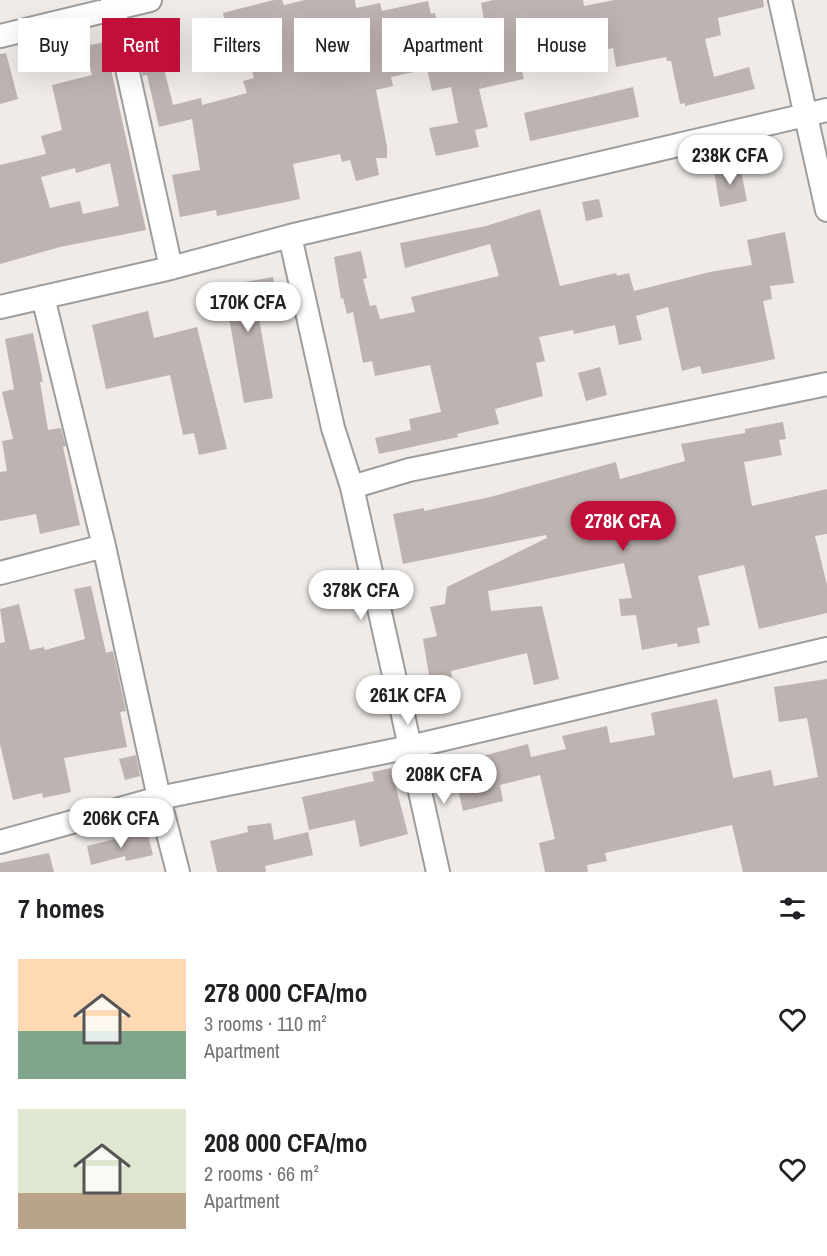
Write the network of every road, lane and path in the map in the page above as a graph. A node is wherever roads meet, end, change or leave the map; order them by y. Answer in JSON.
{"nodes":[{"id":1,"x":150,"y":0,"type":"edge"},
{"id":2,"x":780,"y":0,"type":"edge"},
{"id":3,"x":113,"y":4,"type":"edge"},
{"id":4,"x":0,"y":36,"type":"edge"},
{"id":5,"x":817,"y":112,"type":"edge"},
{"id":6,"x":827,"y":210,"type":"edge"},
{"id":7,"x":290,"y":236,"type":"junction"},
{"id":8,"x":171,"y":268,"type":"junction"},
{"id":9,"x":43,"y":297,"type":"junction"},
{"id":10,"x":0,"y":308,"type":"edge"},
{"id":11,"x":827,"y":384,"type":"edge"},
{"id":12,"x":352,"y":487,"type":"junction"},
{"id":13,"x":104,"y":546,"type":"junction"},
{"id":14,"x":0,"y":573,"type":"edge"},
{"id":15,"x":827,"y":649,"type":"edge"},
{"id":16,"x":410,"y":747,"type":"junction"},
{"id":17,"x":159,"y":798,"type":"junction"},
{"id":18,"x":0,"y":842,"type":"edge"},
{"id":19,"x":178,"y":872,"type":"edge"},
{"id":20,"x":438,"y":872,"type":"edge"}],
"edges":[{"from":1,"to":3,"type":"street"},
{"from":2,"to":5,"type":"street"},
{"from":3,"to":4,"type":"street"},
{"from":3,"to":8,"type":"street"},
{"from":5,"to":6,"type":"street"},
{"from":5,"to":7,"type":"street"},
{"from":7,"to":8,"type":"street"},
{"from":7,"to":12,"type":"street"},
{"from":8,"to":9,"type":"street"},
{"from":9,"to":10,"type":"street"},
{"from":9,"to":13,"type":"street"},
{"from":11,"to":12,"type":"street"},
{"from":12,"to":16,"type":"street"},
{"from":13,"to":14,"type":"street"},
{"from":13,"to":17,"type":"street"},
{"from":15,"to":16,"type":"street"},
{"from":16,"to":17,"type":"street"},
{"from":16,"to":20,"type":"street"},
{"from":17,"to":18,"type":"street"},
{"from":17,"to":19,"type":"street"}]}
